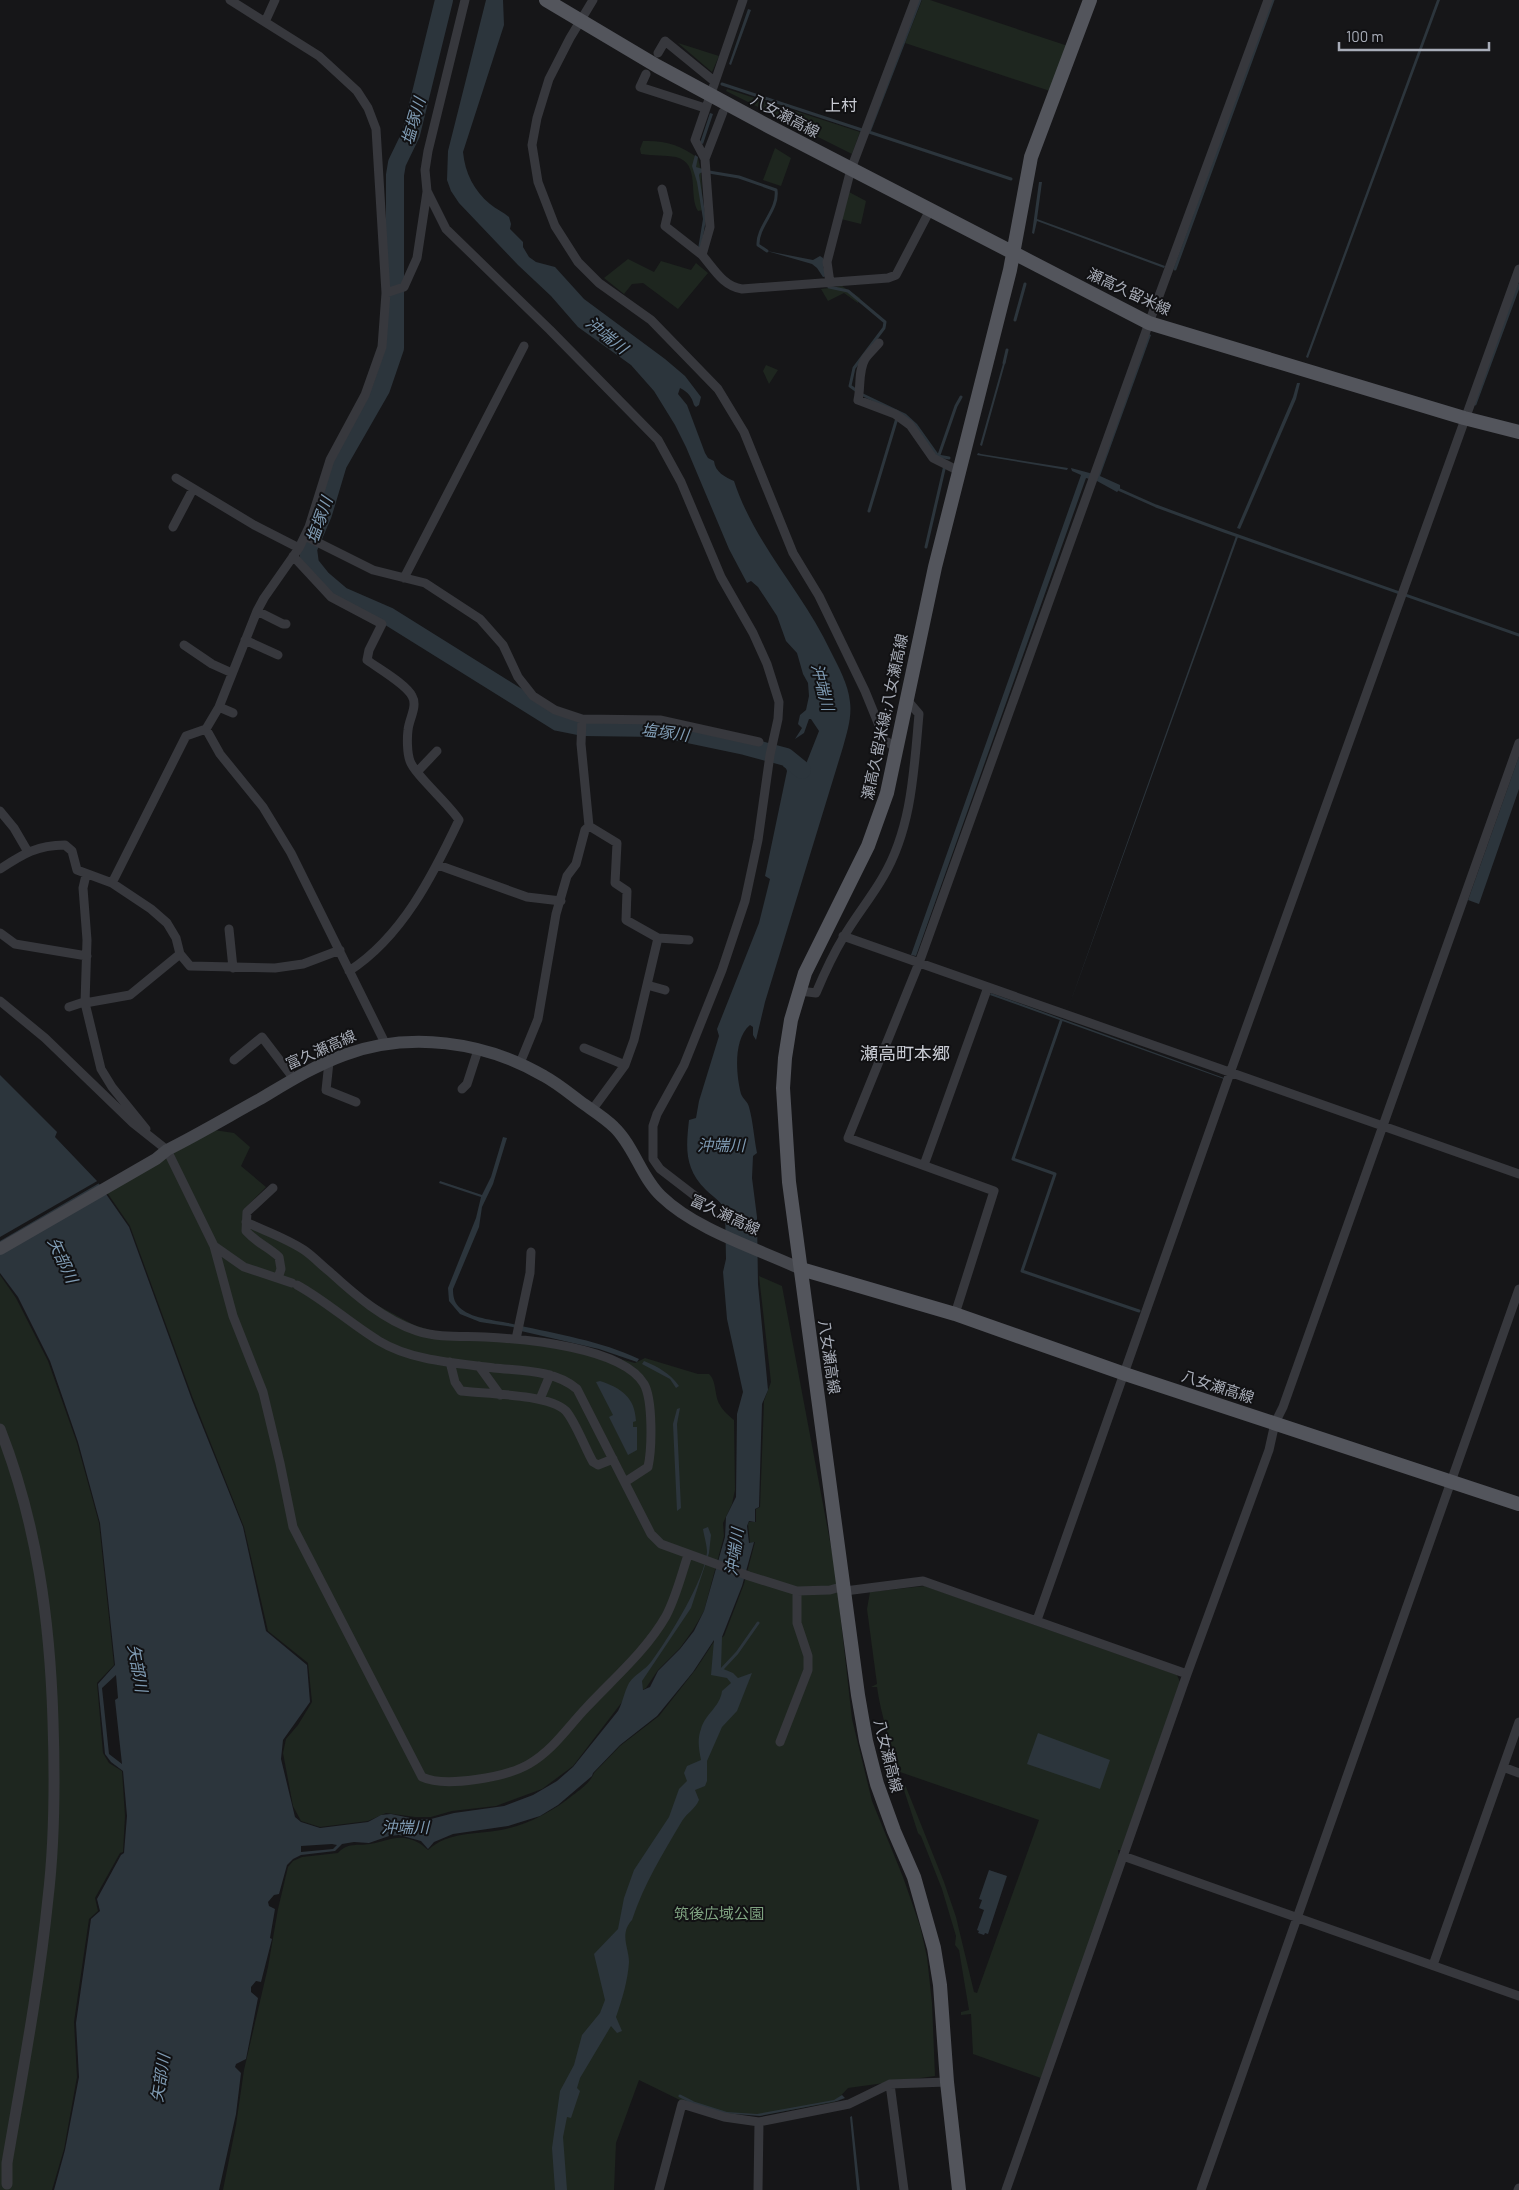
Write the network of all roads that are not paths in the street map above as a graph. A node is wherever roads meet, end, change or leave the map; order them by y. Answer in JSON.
{"nodes":[{"id":1,"x":230,"y":0,"type":"edge"},
{"id":2,"x":275,"y":0,"type":"edge"},
{"id":3,"x":465,"y":0,"type":"edge"},
{"id":4,"x":546,"y":0,"type":"edge"},
{"id":5,"x":593,"y":0,"type":"edge"},
{"id":6,"x":743,"y":0,"type":"edge"},
{"id":7,"x":915,"y":0,"type":"edge"},
{"id":8,"x":1090,"y":0,"type":"edge"},
{"id":9,"x":1268,"y":0,"type":"edge"},
{"id":10,"x":580,"y":21,"type":"junction"},
{"id":11,"x":265,"y":22,"type":"junction"},
{"id":12,"x":658,"y":53,"type":"dead end"},
{"id":13,"x":646,"y":74,"type":"dead end"},
{"id":14,"x":714,"y":81,"type":"junction"},
{"id":15,"x":709,"y":94,"type":"junction"},
{"id":16,"x":705,"y":108,"type":"junction"},
{"id":17,"x":723,"y":112,"type":"dead end"},
{"id":18,"x":705,"y":159,"type":"junction"},
{"id":19,"x":851,"y":169,"type":"junction"},
{"id":20,"x":662,"y":189,"type":"dead end"},
{"id":21,"x":427,"y":192,"type":"junction"},
{"id":22,"x":930,"y":210,"type":"junction"},
{"id":23,"x":1014,"y":253,"type":"junction"},
{"id":24,"x":702,"y":255,"type":"junction"},
{"id":25,"x":1519,"y":269,"type":"edge"},
{"id":26,"x":830,"y":283,"type":"junction"},
{"id":27,"x":386,"y":293,"type":"junction"},
{"id":28,"x":1149,"y":323,"type":"junction"},
{"id":29,"x":879,"y":343,"type":"dead end"},
{"id":30,"x":524,"y":346,"type":"dead end"},
{"id":31,"x":1464,"y":418,"type":"junction"},
{"id":32,"x":1519,"y":432,"type":"edge"},
{"id":33,"x":959,"y":471,"type":"junction"},
{"id":34,"x":176,"y":478,"type":"dead end"},
{"id":35,"x":193,"y":489,"type":"junction"},
{"id":36,"x":173,"y":527,"type":"dead end"},
{"id":37,"x":305,"y":536,"type":"junction"},
{"id":38,"x":296,"y":552,"type":"junction"},
{"id":39,"x":404,"y":578,"type":"junction"},
{"id":40,"x":257,"y":611,"type":"junction"},
{"id":41,"x":286,"y":624,"type":"dead end"},
{"id":42,"x":245,"y":640,"type":"junction"},
{"id":43,"x":184,"y":645,"type":"dead end"},
{"id":44,"x":278,"y":655,"type":"dead end"},
{"id":45,"x":231,"y":675,"type":"junction"},
{"id":46,"x":240,"y":680,"type":"dead end"},
{"id":47,"x":907,"y":700,"type":"junction"},
{"id":48,"x":219,"y":707,"type":"junction"},
{"id":49,"x":233,"y":713,"type":"dead end"},
{"id":50,"x":582,"y":718,"type":"junction"},
{"id":51,"x":206,"y":729,"type":"junction"},
{"id":52,"x":759,"y":742,"type":"dead end"},
{"id":53,"x":1519,"y":743,"type":"edge"},
{"id":54,"x":898,"y":749,"type":"junction"},
{"id":55,"x":437,"y":751,"type":"dead end"},
{"id":56,"x":418,"y":771,"type":"junction"},
{"id":57,"x":0,"y":811,"type":"edge"},
{"id":58,"x":589,"y":826,"type":"junction"},
{"id":59,"x":28,"y":852,"type":"junction"},
{"id":60,"x":438,"y":865,"type":"junction"},
{"id":61,"x":0,"y":869,"type":"edge"},
{"id":62,"x":86,"y":875,"type":"junction"},
{"id":63,"x":112,"y":883,"type":"junction"},
{"id":64,"x":561,"y":901,"type":"junction"},
{"id":65,"x":229,"y":929,"type":"dead end"},
{"id":66,"x":0,"y":933,"type":"edge"},
{"id":67,"x":844,"y":936,"type":"junction"},
{"id":68,"x":658,"y":938,"type":"junction"},
{"id":69,"x":690,"y":940,"type":"dead end"},
{"id":70,"x":340,"y":950,"type":"junction"},
{"id":71,"x":180,"y":954,"type":"junction"},
{"id":72,"x":87,"y":956,"type":"junction"},
{"id":73,"x":919,"y":962,"type":"junction"},
{"id":74,"x":233,"y":968,"type":"junction"},
{"id":75,"x":349,"y":971,"type":"junction"},
{"id":76,"x":647,"y":985,"type":"junction"},
{"id":77,"x":988,"y":987,"type":"junction"},
{"id":78,"x":665,"y":990,"type":"dead end"},
{"id":79,"x":800,"y":992,"type":"junction"},
{"id":80,"x":0,"y":1000,"type":"edge"},
{"id":81,"x":84,"y":1003,"type":"junction"},
{"id":82,"x":69,"y":1007,"type":"dead end"},
{"id":83,"x":385,"y":1043,"type":"junction"},
{"id":84,"x":584,"y":1048,"type":"dead end"},
{"id":85,"x":478,"y":1050,"type":"junction"},
{"id":86,"x":234,"y":1060,"type":"dead end"},
{"id":87,"x":329,"y":1062,"type":"junction"},
{"id":88,"x":520,"y":1063,"type":"junction"},
{"id":89,"x":625,"y":1066,"type":"junction"},
{"id":90,"x":1230,"y":1073,"type":"junction"},
{"id":91,"x":294,"y":1079,"type":"junction"},
{"id":92,"x":462,"y":1089,"type":"dead end"},
{"id":93,"x":356,"y":1102,"type":"dead end"},
{"id":94,"x":592,"y":1110,"type":"junction"},
{"id":95,"x":1383,"y":1126,"type":"junction"},
{"id":96,"x":152,"y":1137,"type":"junction"},
{"id":97,"x":652,"y":1144,"type":"junction"},
{"id":98,"x":167,"y":1150,"type":"junction"},
{"id":99,"x":924,"y":1165,"type":"junction"},
{"id":100,"x":646,"y":1174,"type":"junction"},
{"id":101,"x":1519,"y":1174,"type":"edge"},
{"id":102,"x":272,"y":1188,"type":"dead end"},
{"id":103,"x":700,"y":1199,"type":"dead end"},
{"id":104,"x":246,"y":1222,"type":"junction"},
{"id":105,"x":214,"y":1246,"type":"junction"},
{"id":106,"x":0,"y":1249,"type":"edge"},
{"id":107,"x":531,"y":1252,"type":"dead end"},
{"id":108,"x":801,"y":1269,"type":"junction"},
{"id":109,"x":278,"y":1278,"type":"junction"},
{"id":110,"x":1519,"y":1289,"type":"edge"},
{"id":111,"x":954,"y":1314,"type":"junction"},
{"id":112,"x":516,"y":1339,"type":"junction"},
{"id":113,"x":450,"y":1362,"type":"junction"},
{"id":114,"x":478,"y":1366,"type":"junction"},
{"id":115,"x":550,"y":1374,"type":"junction"},
{"id":116,"x":1125,"y":1374,"type":"junction"},
{"id":117,"x":500,"y":1395,"type":"junction"},
{"id":118,"x":540,"y":1399,"type":"junction"},
{"id":119,"x":1275,"y":1423,"type":"junction"},
{"id":120,"x":0,"y":1430,"type":"edge"},
{"id":121,"x":613,"y":1459,"type":"junction"},
{"id":122,"x":1452,"y":1481,"type":"junction"},
{"id":123,"x":625,"y":1482,"type":"junction"},
{"id":124,"x":1519,"y":1504,"type":"edge"},
{"id":125,"x":688,"y":1555,"type":"junction"},
{"id":126,"x":845,"y":1589,"type":"junction"},
{"id":127,"x":798,"y":1591,"type":"junction"},
{"id":128,"x":1037,"y":1620,"type":"junction"},
{"id":129,"x":1187,"y":1674,"type":"junction"},
{"id":130,"x":1519,"y":1722,"type":"edge"},
{"id":131,"x":780,"y":1742,"type":"dead end"},
{"id":132,"x":1503,"y":1767,"type":"junction"},
{"id":133,"x":1519,"y":1773,"type":"edge"},
{"id":134,"x":1123,"y":1856,"type":"junction"},
{"id":135,"x":1297,"y":1918,"type":"junction"},
{"id":136,"x":1433,"y":1965,"type":"junction"},
{"id":137,"x":1519,"y":1996,"type":"edge"},
{"id":138,"x":947,"y":2082,"type":"junction"},
{"id":139,"x":890,"y":2084,"type":"junction"},
{"id":140,"x":760,"y":2122,"type":"junction"},
{"id":141,"x":6,"y":2187,"type":"edge"},
{"id":142,"x":659,"y":2190,"type":"edge"},
{"id":143,"x":758,"y":2190,"type":"edge"},
{"id":144,"x":904,"y":2190,"type":"edge"},
{"id":145,"x":958,"y":2190,"type":"edge"},
{"id":146,"x":1006,"y":2190,"type":"edge"},
{"id":147,"x":1201,"y":2190,"type":"edge"}],
"edges":[{"from":1,"to":11,"type":"street"},
{"from":2,"to":11,"type":"street"},
{"from":3,"to":21,"type":"street"},
{"from":4,"to":10,"type":"main road","name":"八女瀬高線"},
{"from":5,"to":10,"type":"street"},
{"from":6,"to":14,"type":"street"},
{"from":7,"to":19,"type":"street"},
{"from":8,"to":23,"type":"main road"},
{"from":9,"to":28,"type":"street"},
{"from":10,"to":15,"type":"main road","name":"八女瀬高線"},
{"from":10,"to":54,"type":"street"},
{"from":11,"to":27,"type":"street"},
{"from":12,"to":14,"type":"street"},
{"from":13,"to":16,"type":"street"},
{"from":14,"to":15,"type":"street"},
{"from":15,"to":16,"type":"street"},
{"from":15,"to":19,"type":"main road","name":"八女瀬高線"},
{"from":16,"to":18,"type":"street"},
{"from":17,"to":18,"type":"street"},
{"from":18,"to":24,"type":"street"},
{"from":19,"to":22,"type":"main road","name":"八女瀬高線"},
{"from":19,"to":26,"type":"street"},
{"from":20,"to":24,"type":"street"},
{"from":21,"to":27,"type":"street"},
{"from":21,"to":97,"type":"street"},
{"from":22,"to":23,"type":"main road","name":"八女瀬高線"},
{"from":22,"to":26,"type":"street"},
{"from":23,"to":28,"type":"main road","name":"瀬高久留米線"},
{"from":23,"to":33,"type":"main road","name":"瀬高久留米線;八女瀬高線"},
{"from":24,"to":26,"type":"street"},
{"from":25,"to":31,"type":"street"},
{"from":27,"to":37,"type":"street"},
{"from":28,"to":31,"type":"main road","name":"瀬高久留米線"},
{"from":28,"to":73,"type":"street"},
{"from":29,"to":33,"type":"street"},
{"from":30,"to":39,"type":"street"},
{"from":31,"to":32,"type":"main road","name":"瀬高久留米線"},
{"from":31,"to":90,"type":"street"},
{"from":33,"to":47,"type":"main road","name":"瀬高久留米線;八女瀬高線"},
{"from":34,"to":35,"type":"street"},
{"from":35,"to":36,"type":"street"},
{"from":35,"to":38,"type":"street"},
{"from":37,"to":38,"type":"street"},
{"from":37,"to":39,"type":"street"},
{"from":38,"to":40,"type":"street"},
{"from":38,"to":56,"type":"street"},
{"from":39,"to":50,"type":"street"},
{"from":40,"to":41,"type":"street"},
{"from":40,"to":42,"type":"street"},
{"from":42,"to":44,"type":"street"},
{"from":42,"to":45,"type":"street"},
{"from":43,"to":45,"type":"street"},
{"from":45,"to":46,"type":"street"},
{"from":45,"to":48,"type":"street"},
{"from":47,"to":54,"type":"main road","name":"瀬高久留米線;八女瀬高線"},
{"from":47,"to":67,"type":"street"},
{"from":48,"to":49,"type":"street"},
{"from":48,"to":51,"type":"street"},
{"from":50,"to":52,"type":"street"},
{"from":50,"to":58,"type":"street"},
{"from":51,"to":63,"type":"street"},
{"from":51,"to":70,"type":"street"},
{"from":53,"to":95,"type":"street"},
{"from":54,"to":79,"type":"main road","name":"瀬高久留米線;八女瀬高線"},
{"from":55,"to":56,"type":"street"},
{"from":56,"to":60,"type":"street"},
{"from":57,"to":59,"type":"street"},
{"from":58,"to":64,"type":"street"},
{"from":58,"to":68,"type":"street"},
{"from":59,"to":61,"type":"street"},
{"from":59,"to":62,"type":"street"},
{"from":60,"to":64,"type":"street"},
{"from":60,"to":75,"type":"street"},
{"from":62,"to":63,"type":"street"},
{"from":62,"to":72,"type":"street"},
{"from":63,"to":71,"type":"street"},
{"from":64,"to":88,"type":"street"},
{"from":65,"to":74,"type":"street"},
{"from":66,"to":72,"type":"street"},
{"from":67,"to":73,"type":"street"},
{"from":67,"to":79,"type":"street"},
{"from":68,"to":69,"type":"street"},
{"from":68,"to":76,"type":"street"},
{"from":70,"to":74,"type":"street"},
{"from":70,"to":75,"type":"street"},
{"from":71,"to":74,"type":"street"},
{"from":71,"to":81,"type":"street"},
{"from":72,"to":81,"type":"street"},
{"from":73,"to":77,"type":"street"},
{"from":73,"to":99,"type":"street"},
{"from":75,"to":83,"type":"street"},
{"from":76,"to":78,"type":"street"},
{"from":76,"to":89,"type":"street"},
{"from":77,"to":90,"type":"street"},
{"from":77,"to":99,"type":"street"},
{"from":79,"to":108,"type":"main road","name":"瀬高久留米線;八女瀬高線"},
{"from":80,"to":96,"type":"street"},
{"from":81,"to":82,"type":"street"},
{"from":81,"to":96,"type":"street"},
{"from":83,"to":85,"type":"main road","name":"富久瀬高線"},
{"from":83,"to":87,"type":"main road","name":"富久瀬高線"},
{"from":84,"to":89,"type":"street"},
{"from":85,"to":88,"type":"main road","name":"富久瀬高線"},
{"from":85,"to":92,"type":"street"},
{"from":86,"to":91,"type":"street"},
{"from":87,"to":91,"type":"main road","name":"富久瀬高線"},
{"from":87,"to":93,"type":"street"},
{"from":88,"to":94,"type":"main road","name":"富久瀬高線"},
{"from":89,"to":94,"type":"street"},
{"from":90,"to":95,"type":"street"},
{"from":90,"to":116,"type":"street"},
{"from":91,"to":98,"type":"main road","name":"富久瀬高線"},
{"from":94,"to":100,"type":"main road","name":"富久瀬高線"},
{"from":95,"to":101,"type":"street"},
{"from":95,"to":119,"type":"street"},
{"from":96,"to":98,"type":"street"},
{"from":97,"to":100,"type":"street"},
{"from":97,"to":103,"type":"street"},
{"from":98,"to":105,"type":"street"},
{"from":98,"to":106,"type":"main road","name":"富久瀬高線"},
{"from":99,"to":111,"type":"street"},
{"from":100,"to":108,"type":"main road","name":"富久瀬高線"},
{"from":102,"to":104,"type":"street"},
{"from":104,"to":109,"type":"street"},
{"from":104,"to":112,"type":"street"},
{"from":105,"to":109,"type":"street"},
{"from":105,"to":125,"type":"street"},
{"from":107,"to":112,"type":"street"},
{"from":108,"to":111,"type":"main road","name":"八女瀬高線"},
{"from":108,"to":126,"type":"main road","name":"八女瀬高線"},
{"from":109,"to":113,"type":"street"},
{"from":110,"to":122,"type":"street"},
{"from":111,"to":116,"type":"main road","name":"八女瀬高線"},
{"from":112,"to":123,"type":"street"},
{"from":113,"to":114,"type":"street"},
{"from":113,"to":117,"type":"street"},
{"from":114,"to":115,"type":"street"},
{"from":114,"to":117,"type":"street"},
{"from":115,"to":118,"type":"street"},
{"from":115,"to":121,"type":"street"},
{"from":116,"to":119,"type":"main road","name":"八女瀬高線"},
{"from":116,"to":128,"type":"street"},
{"from":117,"to":118,"type":"street"},
{"from":118,"to":121,"type":"street"},
{"from":119,"to":122,"type":"main road","name":"八女瀬高線"},
{"from":119,"to":129,"type":"street"},
{"from":120,"to":141,"type":"street"},
{"from":121,"to":123,"type":"street"},
{"from":122,"to":124,"type":"main road","name":"八女瀬高線"},
{"from":122,"to":135,"type":"street"},
{"from":123,"to":125,"type":"street"},
{"from":125,"to":127,"type":"street"},
{"from":126,"to":127,"type":"street"},
{"from":126,"to":128,"type":"street"},
{"from":126,"to":138,"type":"main road","name":"八女瀬高線"},
{"from":127,"to":131,"type":"street"},
{"from":128,"to":129,"type":"street"},
{"from":129,"to":134,"type":"street"},
{"from":130,"to":132,"type":"street"},
{"from":132,"to":133,"type":"street"},
{"from":132,"to":136,"type":"street"},
{"from":134,"to":135,"type":"street"},
{"from":134,"to":146,"type":"street"},
{"from":135,"to":136,"type":"street"},
{"from":135,"to":147,"type":"street"},
{"from":136,"to":137,"type":"street"},
{"from":138,"to":139,"type":"street"},
{"from":138,"to":145,"type":"main road","name":"八女瀬高線"},
{"from":139,"to":140,"type":"street"},
{"from":139,"to":144,"type":"street"},
{"from":140,"to":142,"type":"street"},
{"from":140,"to":143,"type":"street"}]}
